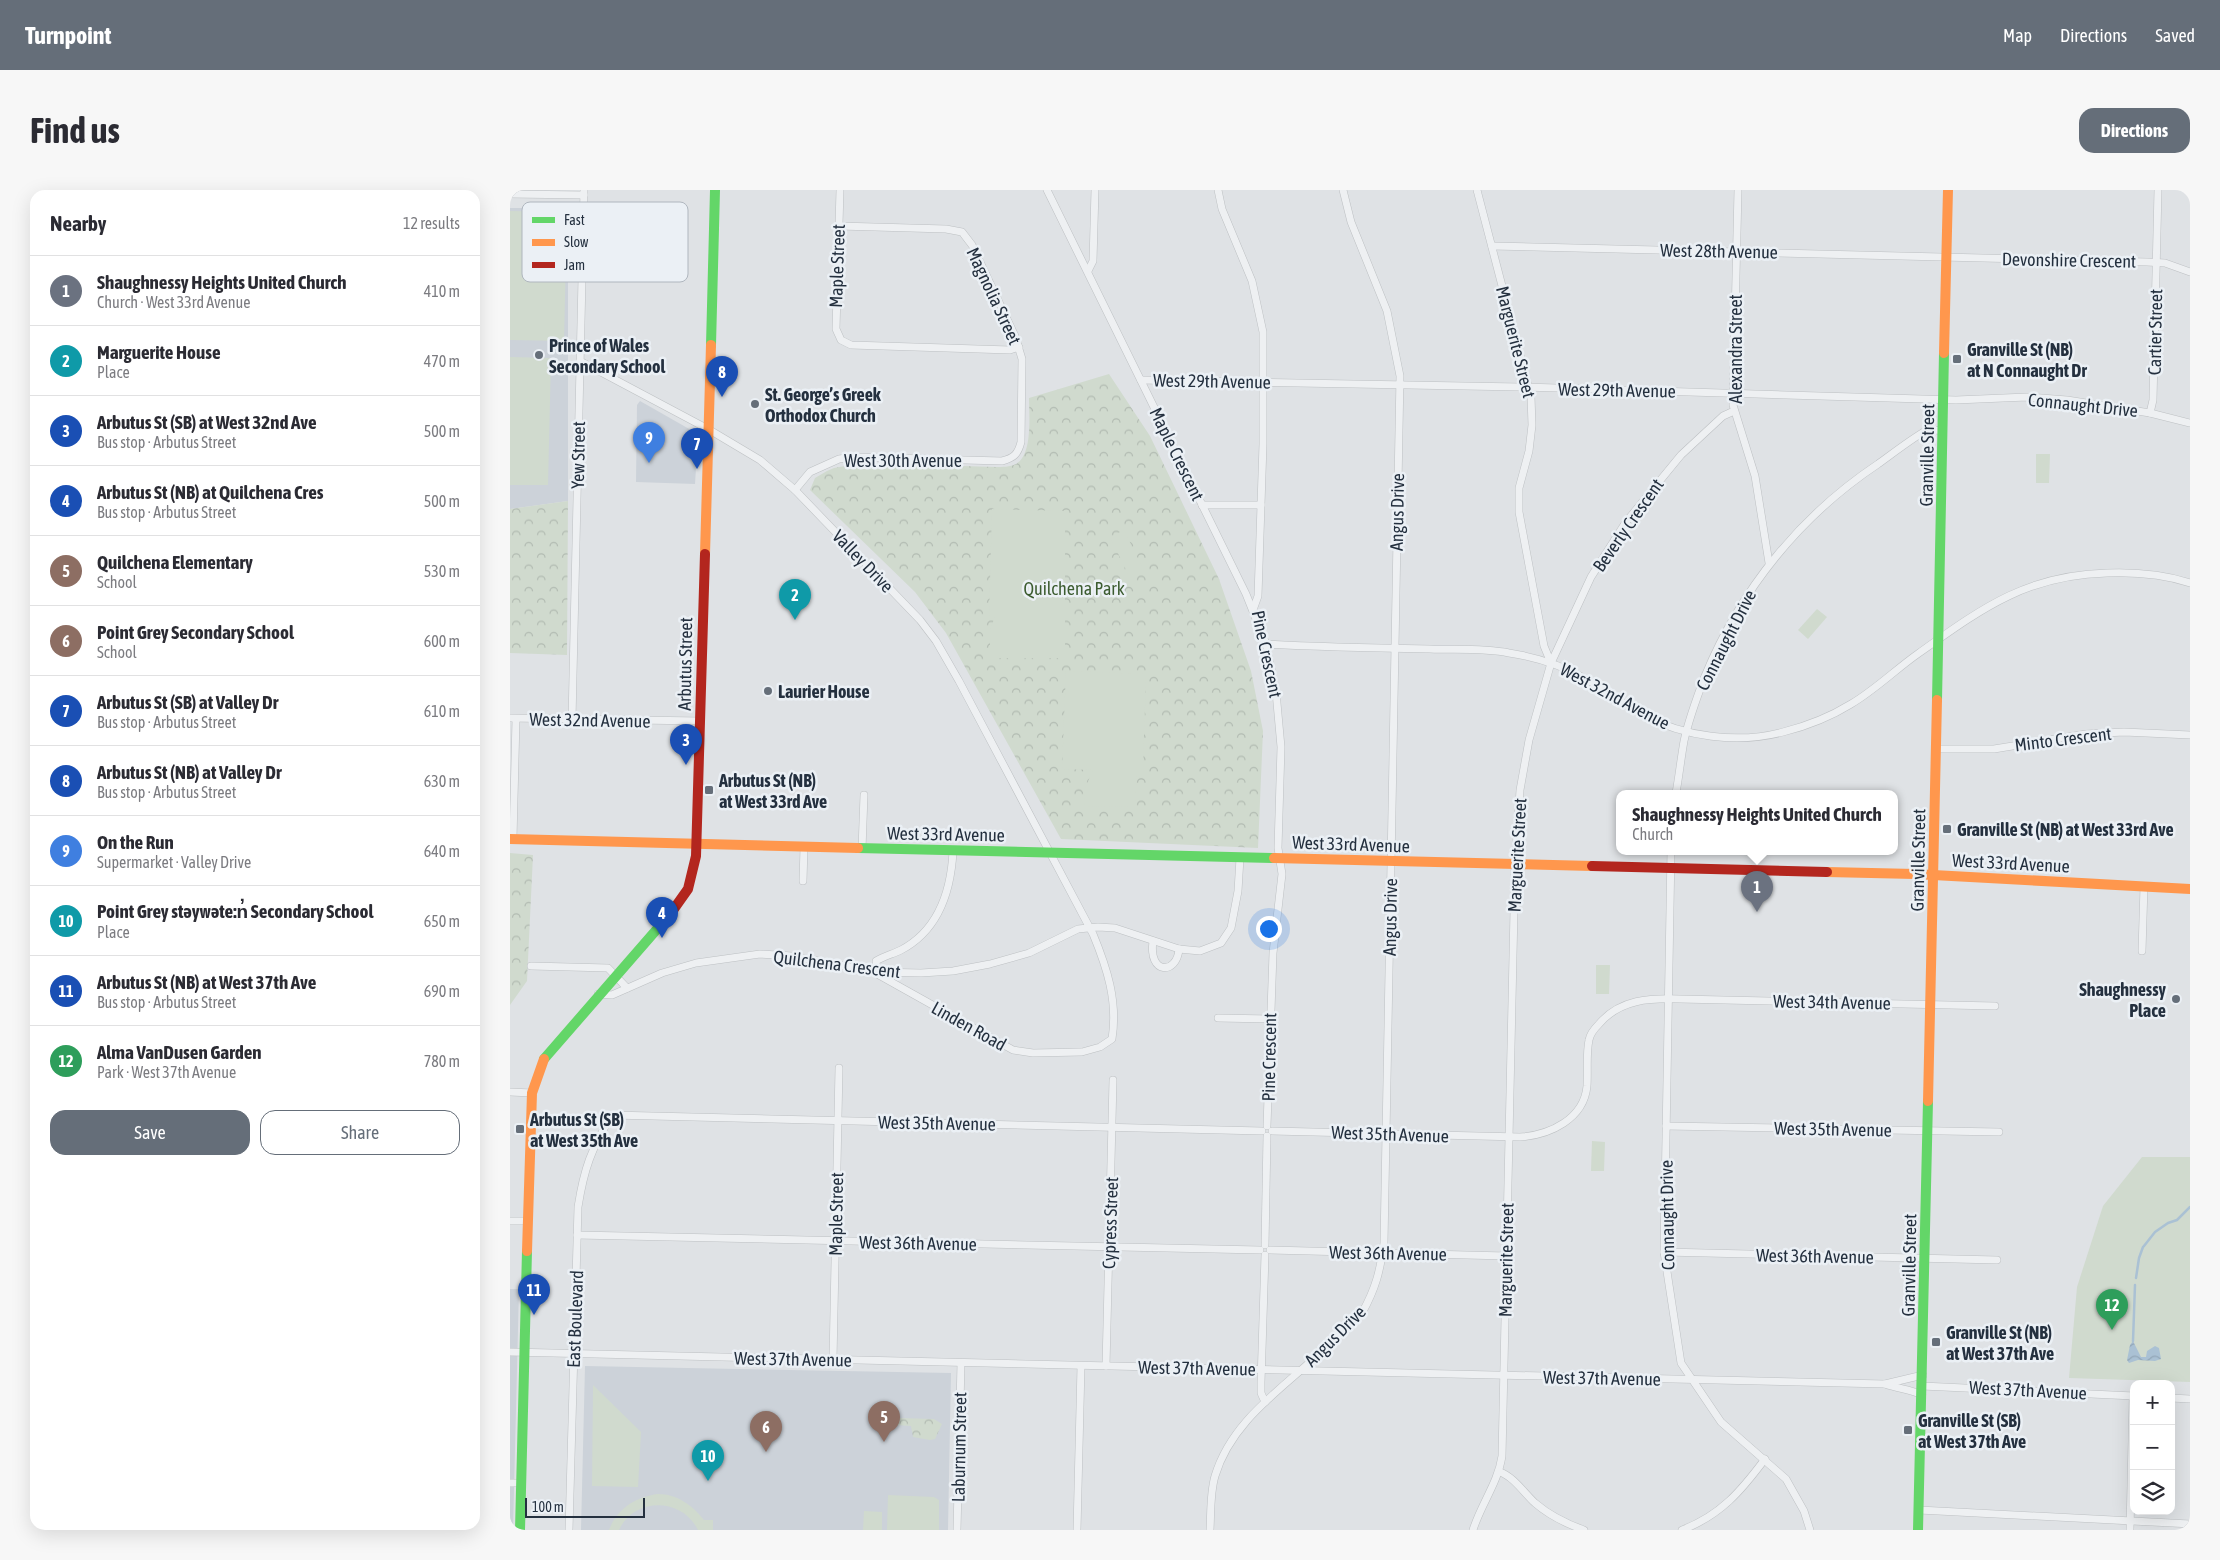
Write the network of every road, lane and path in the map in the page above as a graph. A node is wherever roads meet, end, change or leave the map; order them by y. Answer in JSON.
{"nodes":[{"id":1,"x":715,"y":190,"type":"edge"},
{"id":2,"x":840,"y":190,"type":"edge"},
{"id":3,"x":1047,"y":190,"type":"edge"},
{"id":4,"x":1095,"y":190,"type":"edge"},
{"id":5,"x":1218,"y":190,"type":"edge"},
{"id":6,"x":1342,"y":190,"type":"edge"},
{"id":7,"x":1477,"y":190,"type":"edge"},
{"id":8,"x":1738,"y":190,"type":"edge"},
{"id":9,"x":1948,"y":190,"type":"edge"},
{"id":10,"x":2158,"y":190,"type":"edge"},
{"id":11,"x":584,"y":193,"type":"edge"},
{"id":12,"x":510,"y":194,"type":"edge"},
{"id":13,"x":839,"y":226,"type":"junction"},
{"id":14,"x":1492,"y":246,"type":"junction"},
{"id":15,"x":1737,"y":252,"type":"junction"},
{"id":16,"x":1947,"y":256,"type":"junction"},
{"id":17,"x":2156,"y":262,"type":"junction"},
{"id":18,"x":1088,"y":271,"type":"junction"},
{"id":19,"x":2190,"y":272,"type":"edge"},
{"id":20,"x":582,"y":282,"type":"edge"},
{"id":21,"x":1019,"y":347,"type":"junction"},
{"id":22,"x":580,"y":361,"type":"junction"},
{"id":23,"x":1141,"y":380,"type":"junction"},
{"id":24,"x":1264,"y":382,"type":"junction"},
{"id":25,"x":1400,"y":386,"type":"junction"},
{"id":26,"x":1529,"y":388,"type":"junction"},
{"id":27,"x":1733,"y":393,"type":"junction"},
{"id":28,"x":1944,"y":399,"type":"junction"},
{"id":29,"x":1734,"y":410,"type":"junction"},
{"id":30,"x":2150,"y":413,"type":"junction"},
{"id":31,"x":2190,"y":424,"type":"edge"},
{"id":32,"x":708,"y":429,"type":"junction"},
{"id":33,"x":1943,"y":431,"type":"junction"},
{"id":34,"x":1019,"y":452,"type":"joint"},
{"id":35,"x":795,"y":490,"type":"junction"},
{"id":36,"x":1202,"y":504,"type":"junction"},
{"id":37,"x":1261,"y":505,"type":"junction"},
{"id":38,"x":1770,"y":563,"type":"junction"},
{"id":39,"x":2190,"y":583,"type":"edge"},
{"id":40,"x":1253,"y":610,"type":"junction"},
{"id":41,"x":1939,"y":639,"type":"junction"},
{"id":42,"x":1266,"y":644,"type":"junction"},
{"id":43,"x":1395,"y":649,"type":"junction"},
{"id":44,"x":1551,"y":663,"type":"junction"},
{"id":45,"x":513,"y":718,"type":"edge"},
{"id":46,"x":572,"y":720,"type":"junction"},
{"id":47,"x":700,"y":721,"type":"junction"},
{"id":48,"x":1687,"y":731,"type":"junction"},
{"id":49,"x":2190,"y":735,"type":"edge"},
{"id":50,"x":1936,"y":749,"type":"junction"},
{"id":51,"x":1677,"y":790,"type":"edge"},
{"id":52,"x":864,"y":795,"type":"dead end"},
{"id":53,"x":512,"y":839,"type":"edge"},
{"id":54,"x":697,"y":845,"type":"junction"},
{"id":55,"x":804,"y":847,"type":"junction"},
{"id":56,"x":862,"y":849,"type":"junction"},
{"id":57,"x":953,"y":851,"type":"junction"},
{"id":58,"x":1049,"y":853,"type":"junction"},
{"id":59,"x":1671,"y":855,"type":"edge"},
{"id":60,"x":1240,"y":858,"type":"junction"},
{"id":61,"x":1280,"y":859,"type":"junction"},
{"id":62,"x":1391,"y":862,"type":"junction"},
{"id":63,"x":1515,"y":865,"type":"junction"},
{"id":64,"x":1670,"y":868,"type":"junction"},
{"id":65,"x":1934,"y":875,"type":"junction"},
{"id":66,"x":803,"y":880,"type":"dead end"},
{"id":67,"x":2144,"y":886,"type":"junction"},
{"id":68,"x":2190,"y":889,"type":"edge"},
{"id":69,"x":1089,"y":928,"type":"junction"},
{"id":70,"x":1152,"y":941,"type":"junction"},
{"id":71,"x":1179,"y":949,"type":"junction"},
{"id":72,"x":2142,"y":951,"type":"dead end"},
{"id":73,"x":531,"y":966,"type":"dead end"},
{"id":74,"x":876,"y":972,"type":"junction"},
{"id":75,"x":615,"y":975,"type":"junction"},
{"id":76,"x":627,"y":988,"type":"junction"},
{"id":77,"x":598,"y":994,"type":"junction"},
{"id":78,"x":1669,"y":998,"type":"junction"},
{"id":79,"x":1931,"y":1005,"type":"junction"},
{"id":80,"x":1995,"y":1006,"type":"dead end"},
{"id":81,"x":1218,"y":1018,"type":"dead end"},
{"id":82,"x":1270,"y":1019,"type":"junction"},
{"id":83,"x":839,"y":1068,"type":"dead end"},
{"id":84,"x":1113,"y":1080,"type":"dead end"},
{"id":85,"x":510,"y":1092,"type":"edge"},
{"id":86,"x":532,"y":1093,"type":"junction"},
{"id":87,"x":612,"y":1115,"type":"joint"},
{"id":88,"x":838,"y":1121,"type":"junction"},
{"id":89,"x":1666,"y":1126,"type":"junction"},
{"id":90,"x":1112,"y":1127,"type":"junction"},
{"id":91,"x":1267,"y":1131,"type":"junction"},
{"id":92,"x":1928,"y":1132,"type":"junction"},
{"id":93,"x":1999,"y":1132,"type":"dead end"},
{"id":94,"x":1386,"y":1133,"type":"junction"},
{"id":95,"x":1509,"y":1136,"type":"junction"},
{"id":96,"x":510,"y":1221,"type":"edge"},
{"id":97,"x":528,"y":1221,"type":"junction"},
{"id":98,"x":577,"y":1235,"type":"junction"},
{"id":99,"x":836,"y":1240,"type":"junction"},
{"id":100,"x":1109,"y":1247,"type":"junction"},
{"id":101,"x":1265,"y":1250,"type":"junction"},
{"id":102,"x":1664,"y":1252,"type":"junction"},
{"id":103,"x":1383,"y":1253,"type":"junction"},
{"id":104,"x":1506,"y":1256,"type":"junction"},
{"id":105,"x":1925,"y":1258,"type":"junction"},
{"id":106,"x":1997,"y":1260,"type":"dead end"},
{"id":107,"x":510,"y":1352,"type":"edge"},
{"id":108,"x":524,"y":1352,"type":"junction"},
{"id":109,"x":574,"y":1354,"type":"junction"},
{"id":110,"x":833,"y":1360,"type":"junction"},
{"id":111,"x":961,"y":1363,"type":"junction"},
{"id":112,"x":1081,"y":1366,"type":"junction"},
{"id":113,"x":1106,"y":1366,"type":"junction"},
{"id":114,"x":1262,"y":1369,"type":"junction"},
{"id":115,"x":1302,"y":1370,"type":"junction"},
{"id":116,"x":1504,"y":1376,"type":"junction"},
{"id":117,"x":1693,"y":1380,"type":"junction"},
{"id":118,"x":1885,"y":1384,"type":"junction"},
{"id":119,"x":1922,"y":1385,"type":"junction"},
{"id":120,"x":2130,"y":1396,"type":"edge"},
{"id":121,"x":2175,"y":1398,"type":"edge"},
{"id":122,"x":2190,"y":1399,"type":"edge"},
{"id":123,"x":1265,"y":1402,"type":"junction"},
{"id":124,"x":2132,"y":1425,"type":"edge"},
{"id":125,"x":1765,"y":1459,"type":"junction"},
{"id":126,"x":1500,"y":1472,"type":"junction"},
{"id":127,"x":510,"y":1482,"type":"edge"},
{"id":128,"x":521,"y":1483,"type":"junction"},
{"id":129,"x":1919,"y":1510,"type":"junction"},
{"id":130,"x":2130,"y":1521,"type":"junction"},
{"id":131,"x":2190,"y":1524,"type":"edge"},
{"id":132,"x":520,"y":1530,"type":"edge"},
{"id":133,"x":569,"y":1530,"type":"edge"},
{"id":134,"x":957,"y":1530,"type":"edge"},
{"id":135,"x":1078,"y":1530,"type":"edge"},
{"id":136,"x":1210,"y":1530,"type":"edge"},
{"id":137,"x":1473,"y":1530,"type":"edge"},
{"id":138,"x":1584,"y":1530,"type":"edge"},
{"id":139,"x":1682,"y":1530,"type":"edge"},
{"id":140,"x":1810,"y":1530,"type":"edge"},
{"id":141,"x":1918,"y":1530,"type":"edge"},
{"id":142,"x":2130,"y":1530,"type":"edge"}],
"edges":[{"from":1,"to":32,"type":"main road","name":"Arbutus Street"},
{"from":2,"to":13,"type":"street","name":"Maple Street"},
{"from":3,"to":18,"type":"street","name":"Maple Crescent"},
{"from":4,"to":18,"type":"street"},
{"from":5,"to":24,"type":"street","name":"Pine Crescent"},
{"from":6,"to":25,"type":"street","name":"Angus Drive"},
{"from":7,"to":14,"type":"street","name":"Marguerite Street"},
{"from":8,"to":15,"type":"street","name":"Alexandra Street"},
{"from":9,"to":16,"type":"main road","name":"Granville Street"},
{"from":10,"to":17,"type":"street","name":"Cartier Street"},
{"from":11,"to":12,"type":"street"},
{"from":13,"to":21,"type":"street","name":"Magnolia Street"},
{"from":13,"to":21,"type":"street","name":"Maple Street"},
{"from":14,"to":15,"type":"street","name":"West 28th Avenue"},
{"from":14,"to":26,"type":"street","name":"Marguerite Street"},
{"from":15,"to":16,"type":"street","name":"West 28th Avenue"},
{"from":15,"to":27,"type":"street","name":"Alexandra Street"},
{"from":16,"to":17,"type":"street","name":"Devonshire Crescent"},
{"from":16,"to":28,"type":"main road","name":"Granville Street"},
{"from":17,"to":19,"type":"street","name":"Devonshire Crescent"},
{"from":17,"to":30,"type":"street","name":"Cartier Street"},
{"from":18,"to":23,"type":"street","name":"Maple Crescent"},
{"from":20,"to":22,"type":"street","name":"Yew Street"},
{"from":21,"to":34,"type":"street","name":"Magnolia Street"},
{"from":22,"to":32,"type":"street","name":"Valley Drive"},
{"from":22,"to":46,"type":"street","name":"Yew Street"},
{"from":23,"to":24,"type":"street","name":"West 29th Avenue"},
{"from":23,"to":36,"type":"street","name":"Maple Crescent"},
{"from":24,"to":25,"type":"street","name":"West 29th Avenue"},
{"from":24,"to":37,"type":"street","name":"Pine Crescent"},
{"from":25,"to":26,"type":"street","name":"West 29th Avenue"},
{"from":25,"to":43,"type":"street","name":"Angus Drive"},
{"from":26,"to":27,"type":"street","name":"West 29th Avenue"},
{"from":26,"to":44,"type":"street","name":"Marguerite Street"},
{"from":27,"to":28,"type":"street","name":"West 29th Avenue"},
{"from":27,"to":29,"type":"street","name":"Alexandra Street"},
{"from":28,"to":30,"type":"street","name":"Connaught Drive"},
{"from":28,"to":33,"type":"main road","name":"Granville Street"},
{"from":29,"to":38,"type":"street","name":"Alexandra Street"},
{"from":29,"to":44,"type":"street","name":"Beverly Crescent"},
{"from":30,"to":31,"type":"street","name":"Connaught Drive"},
{"from":32,"to":35,"type":"street","name":"Valley Drive"},
{"from":32,"to":47,"type":"main road","name":"Arbutus Street"},
{"from":33,"to":38,"type":"street","name":"Connaught Drive"},
{"from":33,"to":41,"type":"main road","name":"Granville Street"},
{"from":34,"to":35,"type":"street","name":"West 30th Avenue"},
{"from":35,"to":58,"type":"street","name":"Valley Drive"},
{"from":36,"to":37,"type":"street"},
{"from":36,"to":40,"type":"street","name":"Maple Crescent"},
{"from":37,"to":40,"type":"street","name":"Pine Crescent"},
{"from":38,"to":48,"type":"street","name":"Connaught Drive"},
{"from":39,"to":41,"type":"street","name":"West 32nd Avenue"},
{"from":40,"to":42,"type":"street","name":"Pine Crescent"},
{"from":41,"to":48,"type":"street","name":"West 32nd Avenue"},
{"from":41,"to":50,"type":"main road","name":"Granville Street"},
{"from":42,"to":43,"type":"street","name":"West 32nd Avenue"},
{"from":42,"to":61,"type":"street","name":"Pine Crescent"},
{"from":43,"to":44,"type":"street","name":"West 32nd Avenue"},
{"from":43,"to":62,"type":"street","name":"Angus Drive"},
{"from":44,"to":48,"type":"street","name":"West 32nd Avenue"},
{"from":44,"to":63,"type":"street","name":"Marguerite Street"},
{"from":45,"to":46,"type":"street","name":"West 32nd Avenue"},
{"from":45,"to":53,"type":"street"},
{"from":46,"to":47,"type":"street","name":"West 32nd Avenue"},
{"from":47,"to":54,"type":"main road","name":"Arbutus Street"},
{"from":48,"to":51,"type":"street","name":"Connaught Drive"},
{"from":49,"to":50,"type":"street","name":"Minto Crescent"},
{"from":50,"to":65,"type":"main road","name":"Granville Street"},
{"from":52,"to":56,"type":"street"},
{"from":53,"to":54,"type":"main road","name":"West 33rd Avenue"},
{"from":54,"to":55,"type":"main road","name":"West 33rd Avenue"},
{"from":54,"to":75,"type":"main road","name":"Arbutus Street"},
{"from":55,"to":56,"type":"main road","name":"West 33rd Avenue"},
{"from":55,"to":66,"type":"street"},
{"from":56,"to":57,"type":"main road","name":"West 33rd Avenue"},
{"from":57,"to":58,"type":"main road","name":"West 33rd Avenue"},
{"from":57,"to":74,"type":"street"},
{"from":58,"to":60,"type":"main road","name":"West 33rd Avenue"},
{"from":58,"to":69,"type":"street"},
{"from":59,"to":64,"type":"street","name":"Connaught Drive"},
{"from":60,"to":61,"type":"main road","name":"West 33rd Avenue"},
{"from":60,"to":71,"type":"street","name":"Quilchena Crescent"},
{"from":61,"to":62,"type":"main road","name":"West 33rd Avenue"},
{"from":61,"to":82,"type":"street","name":"Pine Crescent"},
{"from":62,"to":63,"type":"main road","name":"West 33rd Avenue"},
{"from":62,"to":94,"type":"street","name":"Angus Drive"},
{"from":63,"to":64,"type":"main road","name":"West 33rd Avenue"},
{"from":63,"to":95,"type":"street","name":"Marguerite Street"},
{"from":64,"to":65,"type":"main road","name":"West 33rd Avenue"},
{"from":64,"to":78,"type":"street","name":"Connaught Drive"},
{"from":65,"to":67,"type":"main road","name":"West 33rd Avenue"},
{"from":65,"to":79,"type":"main road","name":"Granville Street"},
{"from":67,"to":68,"type":"main road","name":"West 33rd Avenue"},
{"from":67,"to":72,"type":"street"},
{"from":69,"to":70,"type":"street","name":"Quilchena Crescent"},
{"from":69,"to":74,"type":"street","name":"Quilchena Crescent"},
{"from":69,"to":74,"type":"street","name":"Linden Road"},
{"from":70,"to":71,"type":"street","name":"Quilchena Crescent"},
{"from":70,"to":71,"type":"street"},
{"from":73,"to":75,"type":"street"},
{"from":74,"to":76,"type":"street","name":"Quilchena Crescent"},
{"from":75,"to":76,"type":"street"},
{"from":75,"to":77,"type":"main road","name":"Arbutus Street"},
{"from":76,"to":77,"type":"street","name":"Quilchena Crescent"},
{"from":77,"to":86,"type":"main road","name":"Arbutus Street"},
{"from":78,"to":79,"type":"street","name":"West 34th Avenue"},
{"from":78,"to":89,"type":"street","name":"Connaught Drive"},
{"from":78,"to":95,"type":"street","name":"West 34th Avenue"},
{"from":79,"to":80,"type":"street","name":"West 34th Avenue"},
{"from":79,"to":92,"type":"main road","name":"Granville Street"},
{"from":81,"to":82,"type":"street"},
{"from":82,"to":91,"type":"street","name":"Pine Crescent"},
{"from":83,"to":88,"type":"street","name":"Maple Street"},
{"from":84,"to":90,"type":"street","name":"Cypress Street"},
{"from":85,"to":86,"type":"street"},
{"from":86,"to":97,"type":"main road","name":"Arbutus Street"},
{"from":87,"to":88,"type":"street","name":"West 35th Avenue"},
{"from":87,"to":98,"type":"street","name":"East Boulevard"},
{"from":88,"to":90,"type":"street","name":"West 35th Avenue"},
{"from":88,"to":99,"type":"street","name":"Maple Street"},
{"from":89,"to":92,"type":"street","name":"West 35th Avenue"},
{"from":89,"to":102,"type":"street","name":"Connaught Drive"},
{"from":90,"to":91,"type":"street","name":"West 35th Avenue"},
{"from":90,"to":100,"type":"street","name":"Cypress Street"},
{"from":91,"to":94,"type":"street","name":"West 35th Avenue"},
{"from":91,"to":101,"type":"street","name":"Pine Crescent"},
{"from":92,"to":93,"type":"street","name":"West 35th Avenue"},
{"from":92,"to":105,"type":"main road","name":"Granville Street"},
{"from":94,"to":95,"type":"street","name":"West 35th Avenue"},
{"from":94,"to":103,"type":"street","name":"Angus Drive"},
{"from":95,"to":104,"type":"street","name":"Marguerite Street"},
{"from":96,"to":97,"type":"street"},
{"from":97,"to":108,"type":"main road","name":"Arbutus Street"},
{"from":98,"to":99,"type":"street","name":"West 36th Avenue"},
{"from":98,"to":109,"type":"street","name":"East Boulevard"},
{"from":99,"to":100,"type":"street","name":"West 36th Avenue"},
{"from":99,"to":110,"type":"street","name":"Maple Street"},
{"from":100,"to":101,"type":"street","name":"West 36th Avenue"},
{"from":100,"to":113,"type":"street","name":"Cypress Street"},
{"from":101,"to":103,"type":"street","name":"West 36th Avenue"},
{"from":101,"to":114,"type":"street","name":"Pine Crescent"},
{"from":102,"to":105,"type":"street","name":"West 36th Avenue"},
{"from":102,"to":117,"type":"street","name":"Connaught Drive"},
{"from":103,"to":104,"type":"street","name":"West 36th Avenue"},
{"from":103,"to":115,"type":"street","name":"Angus Drive"},
{"from":104,"to":116,"type":"street","name":"Marguerite Street"},
{"from":105,"to":106,"type":"street","name":"West 36th Avenue"},
{"from":105,"to":119,"type":"main road","name":"Granville Street"},
{"from":107,"to":108,"type":"street","name":"West 37th Avenue"},
{"from":108,"to":109,"type":"street","name":"West 37th Avenue"},
{"from":108,"to":128,"type":"main road","name":"Arbutus Street"},
{"from":109,"to":110,"type":"street","name":"West 37th Avenue"},
{"from":109,"to":133,"type":"street","name":"East Boulevard"},
{"from":110,"to":111,"type":"street","name":"West 37th Avenue"},
{"from":111,"to":112,"type":"street","name":"West 37th Avenue"},
{"from":111,"to":134,"type":"street","name":"Laburnum Street"},
{"from":112,"to":113,"type":"street","name":"West 37th Avenue"},
{"from":112,"to":135,"type":"street"},
{"from":113,"to":114,"type":"street","name":"West 37th Avenue"},
{"from":114,"to":115,"type":"street","name":"West 37th Avenue"},
{"from":114,"to":123,"type":"street","name":"Pine Crescent"},
{"from":115,"to":116,"type":"street","name":"West 37th Avenue"},
{"from":115,"to":123,"type":"street","name":"Angus Drive"},
{"from":116,"to":117,"type":"street","name":"West 37th Avenue"},
{"from":116,"to":126,"type":"street","name":"Marguerite Street"},
{"from":117,"to":118,"type":"street","name":"West 37th Avenue"},
{"from":117,"to":125,"type":"street","name":"Connaught Drive"},
{"from":118,"to":119,"type":"street","name":"West 37th Avenue"},
{"from":118,"to":119,"type":"street","name":"West 37th Avenue"},
{"from":119,"to":120,"type":"street","name":"West 37th Avenue"},
{"from":119,"to":129,"type":"main road","name":"Granville Street"},
{"from":121,"to":122,"type":"street"},
{"from":123,"to":136,"type":"street","name":"Angus Drive"},
{"from":124,"to":130,"type":"street"},
{"from":125,"to":139,"type":"street"},
{"from":125,"to":140,"type":"street","name":"Connaught Drive"},
{"from":126,"to":137,"type":"street","name":"Marguerite Street"},
{"from":126,"to":138,"type":"street"},
{"from":127,"to":128,"type":"street"},
{"from":128,"to":132,"type":"main road","name":"Arbutus Street"},
{"from":129,"to":130,"type":"street"},
{"from":129,"to":141,"type":"main road","name":"Granville Street"},
{"from":130,"to":131,"type":"street"},
{"from":130,"to":142,"type":"street"}]}
